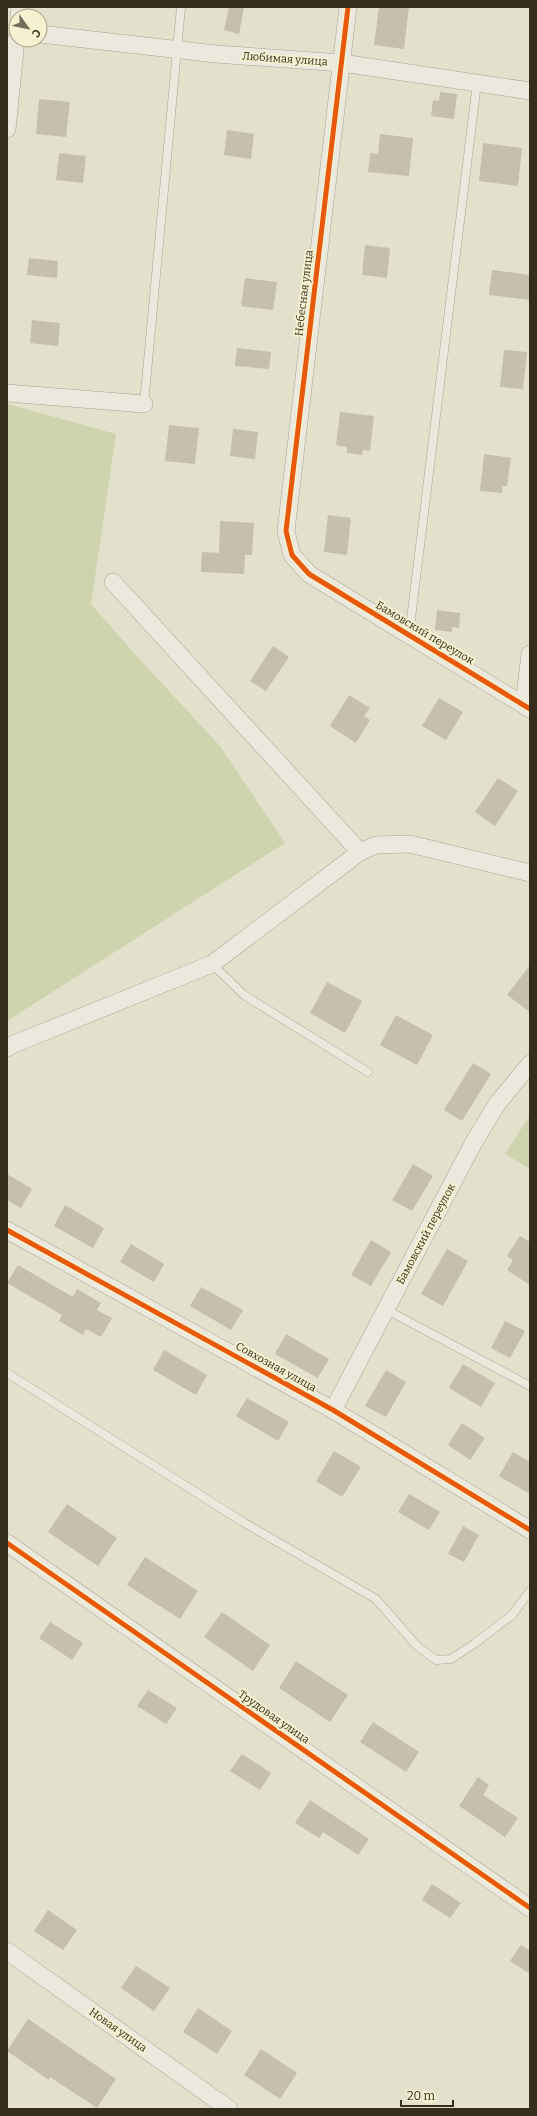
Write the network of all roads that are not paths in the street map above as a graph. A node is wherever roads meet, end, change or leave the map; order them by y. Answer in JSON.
{"nodes":[{"id":1,"x":181,"y":7,"type":"edge"},
{"id":2,"x":348,"y":7,"type":"edge"},
{"id":3,"x":48,"y":35,"type":"edge"},
{"id":4,"x":15,"y":48,"type":"edge"},
{"id":5,"x":177,"y":50,"type":"junction"},
{"id":6,"x":342,"y":63,"type":"junction"},
{"id":7,"x":477,"y":83,"type":"junction"},
{"id":8,"x":530,"y":91,"type":"edge"},
{"id":9,"x":7,"y":130,"type":"edge"},
{"id":10,"x":7,"y":393,"type":"edge"},
{"id":11,"x":144,"y":404,"type":"joint"},
{"id":12,"x":309,"y":574,"type":"joint"},
{"id":13,"x":113,"y":582,"type":"dead end"},
{"id":14,"x":409,"y":635,"type":"junction"},
{"id":15,"x":530,"y":654,"type":"edge"},
{"id":16,"x":527,"y":707,"type":"edge"},
{"id":17,"x":360,"y":852,"type":"junction"},
{"id":18,"x":530,"y":874,"type":"edge"},
{"id":19,"x":212,"y":964,"type":"junction"},
{"id":20,"x":7,"y":1048,"type":"edge"},
{"id":21,"x":530,"y":1064,"type":"edge"},
{"id":22,"x":368,"y":1072,"type":"dead end"},
{"id":23,"x":7,"y":1230,"type":"edge"},
{"id":24,"x":386,"y":1310,"type":"junction"},
{"id":25,"x":7,"y":1373,"type":"edge"},
{"id":26,"x":530,"y":1386,"type":"edge"},
{"id":27,"x":333,"y":1410,"type":"junction"},
{"id":28,"x":530,"y":1530,"type":"edge"},
{"id":29,"x":7,"y":1543,"type":"edge"},
{"id":30,"x":530,"y":1591,"type":"edge"},
{"id":31,"x":530,"y":1908,"type":"edge"},
{"id":32,"x":7,"y":1951,"type":"edge"},
{"id":33,"x":229,"y":2109,"type":"edge"}],
"edges":[{"from":1,"to":5,"type":"lane"},
{"from":2,"to":6,"type":"street","name":"Небесная улица"},
{"from":3,"to":5,"type":"street","name":"Любимая улица"},
{"from":4,"to":9,"type":"street"},
{"from":5,"to":6,"type":"street","name":"Любимая улица"},
{"from":5,"to":11,"type":"lane"},
{"from":6,"to":7,"type":"street","name":"Любимая улица"},
{"from":6,"to":12,"type":"street","name":"Небесная улица"},
{"from":7,"to":8,"type":"street","name":"Любимая улица"},
{"from":7,"to":14,"type":"lane"},
{"from":10,"to":11,"type":"street"},
{"from":12,"to":14,"type":"street","name":"Бамовский переулок"},
{"from":13,"to":17,"type":"street"},
{"from":14,"to":16,"type":"street","name":"Бамовский переулок"},
{"from":15,"to":16,"type":"street"},
{"from":17,"to":18,"type":"street"},
{"from":17,"to":19,"type":"street"},
{"from":19,"to":20,"type":"street"},
{"from":19,"to":22,"type":"lane"},
{"from":21,"to":24,"type":"street","name":"Бамовский переулок"},
{"from":23,"to":27,"type":"street","name":"Совхозная улица"},
{"from":24,"to":26,"type":"lane"},
{"from":24,"to":27,"type":"street","name":"Бамовский переулок"},
{"from":25,"to":30,"type":"lane"},
{"from":27,"to":28,"type":"street","name":"Совхозная улица"},
{"from":29,"to":31,"type":"street","name":"Трудовая улица"},
{"from":32,"to":33,"type":"street","name":"Новая улица"}]}
